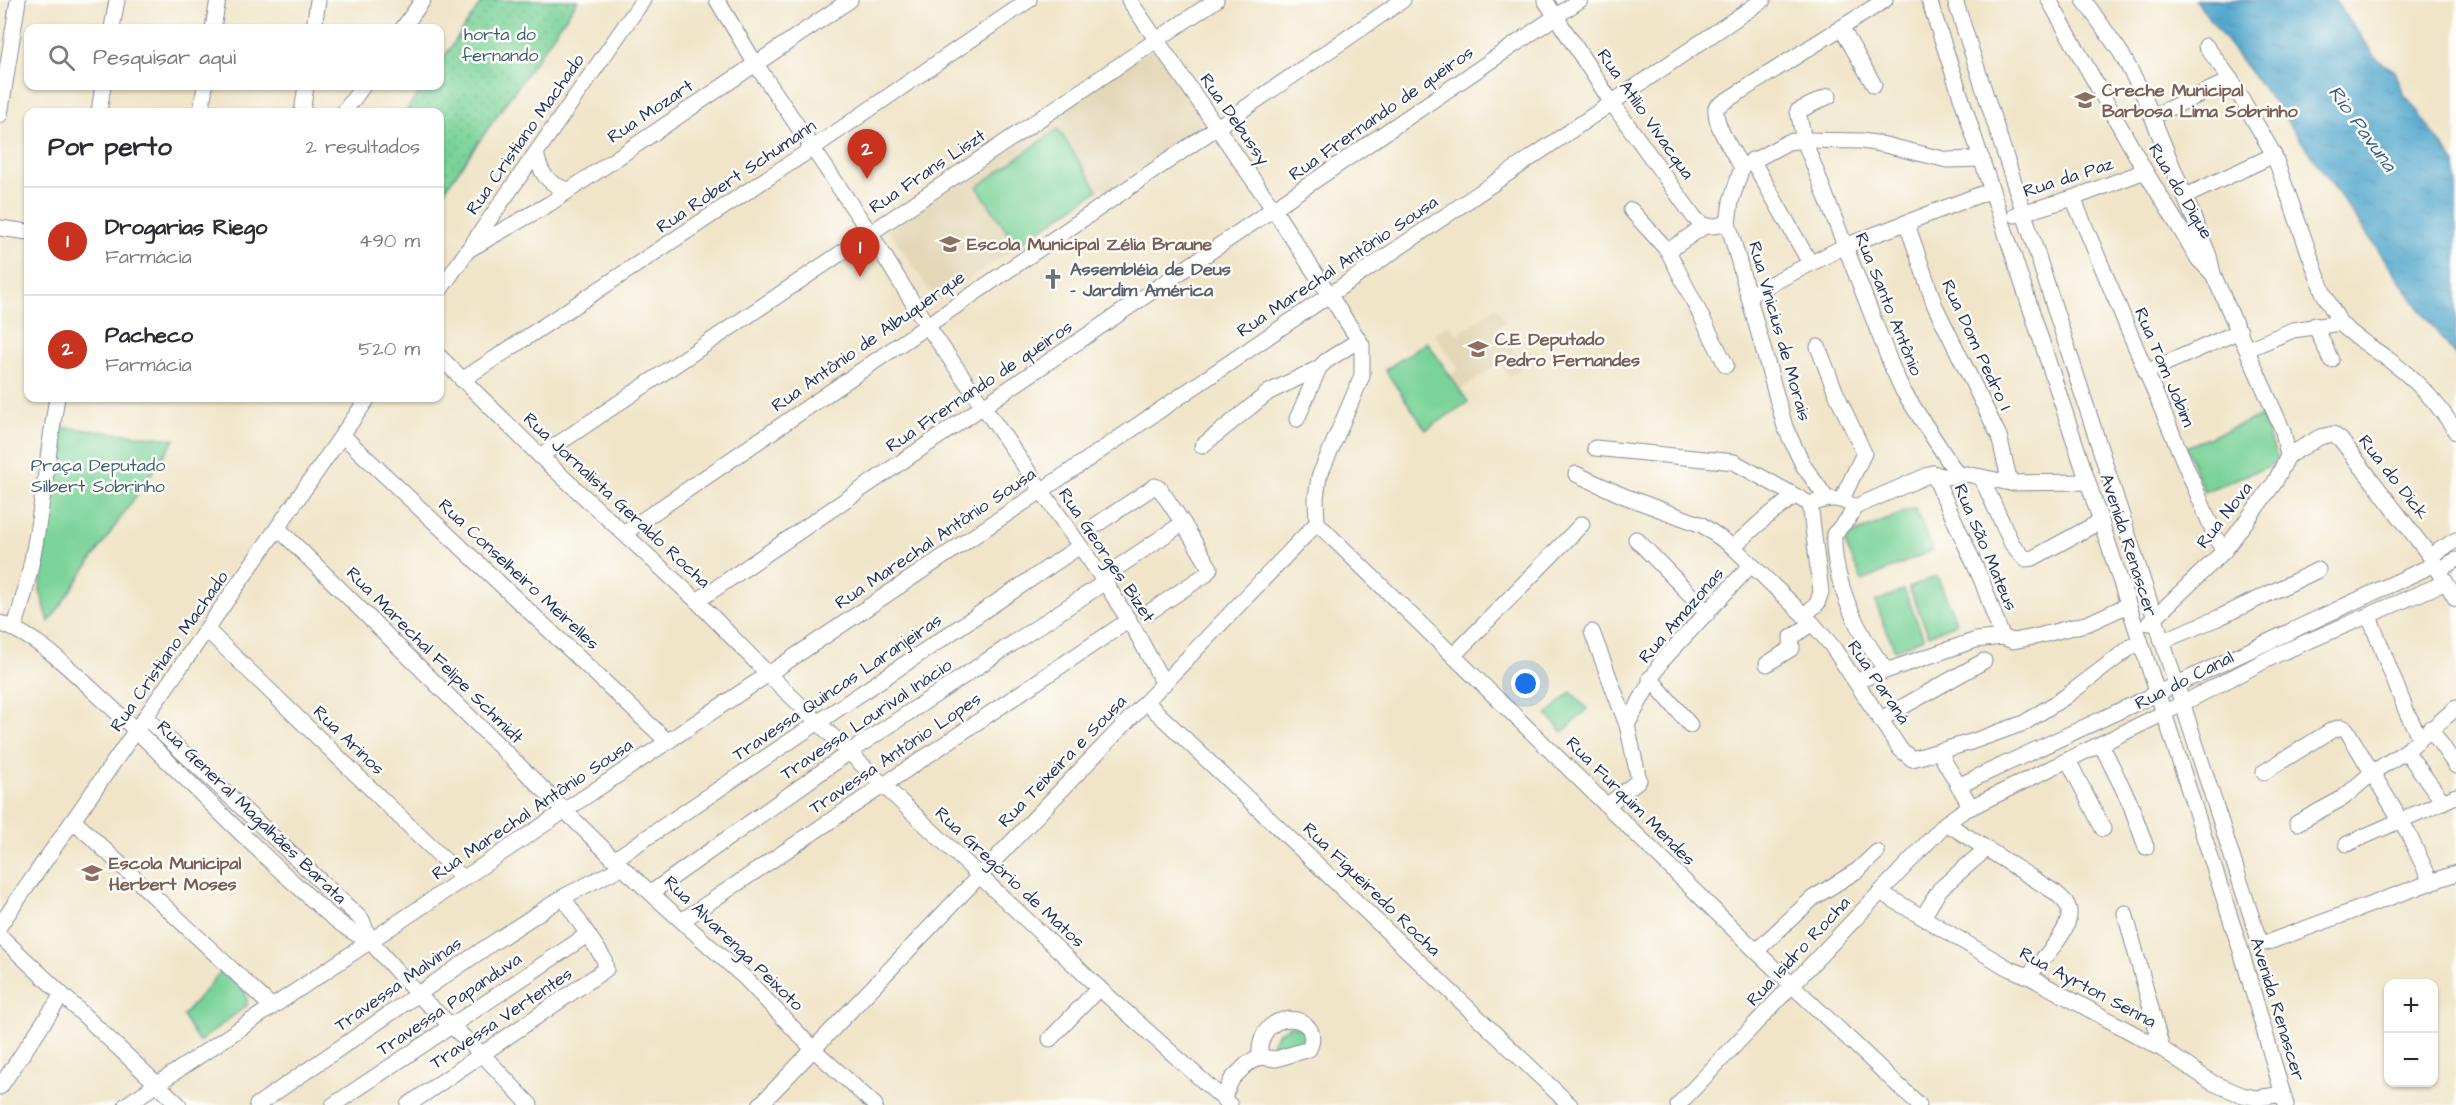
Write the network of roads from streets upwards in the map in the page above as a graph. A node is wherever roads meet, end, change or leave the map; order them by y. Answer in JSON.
{"nodes":[{"id":1,"x":18,"y":0,"type":"edge"},
{"id":2,"x":117,"y":0,"type":"edge"},
{"id":3,"x":218,"y":0,"type":"edge"},
{"id":4,"x":318,"y":0,"type":"edge"},
{"id":5,"x":423,"y":0,"type":"edge"},
{"id":6,"x":643,"y":0,"type":"edge"},
{"id":7,"x":717,"y":0,"type":"edge"},
{"id":8,"x":850,"y":0,"type":"edge"},
{"id":9,"x":1029,"y":0,"type":"edge"},
{"id":10,"x":1129,"y":0,"type":"edge"},
{"id":11,"x":1216,"y":0,"type":"edge"},
{"id":12,"x":1403,"y":0,"type":"edge"},
{"id":13,"x":1545,"y":0,"type":"edge"},
{"id":14,"x":1580,"y":0,"type":"edge"},
{"id":15,"x":1763,"y":0,"type":"edge"},
{"id":16,"x":1885,"y":0,"type":"edge"},
{"id":17,"x":1929,"y":0,"type":"edge"},
{"id":18,"x":1955,"y":0,"type":"edge"},
{"id":19,"x":2049,"y":0,"type":"edge"},
{"id":20,"x":2084,"y":0,"type":"edge"},
{"id":21,"x":1556,"y":16,"type":"junction"},
{"id":22,"x":113,"y":24,"type":"edge"},
{"id":23,"x":214,"y":24,"type":"edge"},
{"id":24,"x":315,"y":24,"type":"edge"},
{"id":25,"x":406,"y":24,"type":"edge"},
{"id":26,"x":1842,"y":29,"type":"junction"},
{"id":27,"x":1157,"y":40,"type":"junction"},
{"id":28,"x":2206,"y":46,"type":"dead end"},
{"id":29,"x":755,"y":63,"type":"junction"},
{"id":30,"x":2230,"y":80,"type":"junction"},
{"id":31,"x":1874,"y":85,"type":"dead end"},
{"id":32,"x":102,"y":90,"type":"edge"},
{"id":33,"x":204,"y":90,"type":"edge"},
{"id":34,"x":305,"y":90,"type":"edge"},
{"id":35,"x":360,"y":90,"type":"edge"},
{"id":36,"x":1829,"y":96,"type":"dead end"},
{"id":37,"x":1612,"y":103,"type":"junction"},
{"id":38,"x":100,"y":108,"type":"edge"},
{"id":39,"x":202,"y":108,"type":"edge"},
{"id":40,"x":303,"y":108,"type":"edge"},
{"id":41,"x":347,"y":108,"type":"edge"},
{"id":42,"x":0,"y":115,"type":"edge"},
{"id":43,"x":2153,"y":116,"type":"junction"},
{"id":44,"x":1215,"y":127,"type":"junction"},
{"id":45,"x":1804,"y":140,"type":"junction"},
{"id":46,"x":813,"y":148,"type":"junction"},
{"id":47,"x":536,"y":153,"type":"junction"},
{"id":48,"x":2274,"y":155,"type":"junction"},
{"id":49,"x":1982,"y":159,"type":"junction"},
{"id":50,"x":1747,"y":164,"type":"junction"},
{"id":51,"x":2145,"y":171,"type":"junction"},
{"id":52,"x":569,"y":190,"type":"junction"},
{"id":53,"x":1992,"y":190,"type":"junction"},
{"id":54,"x":2184,"y":193,"type":"junction"},
{"id":55,"x":2073,"y":198,"type":"junction"},
{"id":56,"x":2162,"y":198,"type":"junction"},
{"id":57,"x":1274,"y":210,"type":"junction"},
{"id":58,"x":1631,"y":210,"type":"dead end"},
{"id":59,"x":2024,"y":212,"type":"junction"},
{"id":60,"x":2002,"y":219,"type":"junction"},
{"id":61,"x":1728,"y":223,"type":"junction"},
{"id":62,"x":1907,"y":224,"type":"junction"},
{"id":63,"x":1703,"y":227,"type":"junction"},
{"id":64,"x":0,"y":228,"type":"edge"},
{"id":65,"x":24,"y":231,"type":"edge"},
{"id":66,"x":870,"y":233,"type":"junction"},
{"id":67,"x":1845,"y":246,"type":"junction"},
{"id":68,"x":468,"y":250,"type":"junction"},
{"id":69,"x":1668,"y":251,"type":"junction"},
{"id":70,"x":1810,"y":263,"type":"junction"},
{"id":71,"x":2214,"y":274,"type":"junction"},
{"id":72,"x":444,"y":284,"type":"edge"},
{"id":73,"x":1330,"y":294,"type":"junction"},
{"id":74,"x":1749,"y":295,"type":"junction"},
{"id":75,"x":2340,"y":323,"type":"junction"},
{"id":76,"x":926,"y":324,"type":"junction"},
{"id":77,"x":2315,"y":325,"type":"junction"},
{"id":78,"x":2240,"y":331,"type":"junction"},
{"id":79,"x":1359,"y":340,"type":"junction"},
{"id":80,"x":1818,"y":347,"type":"dead end"},
{"id":81,"x":2248,"y":349,"type":"junction"},
{"id":82,"x":2331,"y":360,"type":"dead end"},
{"id":83,"x":444,"y":361,"type":"edge"},
{"id":84,"x":1726,"y":365,"type":"dead end"},
{"id":85,"x":1319,"y":368,"type":"junction"},
{"id":86,"x":2146,"y":372,"type":"junction"},
{"id":87,"x":462,"y":381,"type":"junction"},
{"id":88,"x":56,"y":402,"type":"edge"},
{"id":89,"x":365,"y":402,"type":"edge"},
{"id":90,"x":983,"y":407,"type":"junction"},
{"id":91,"x":1297,"y":419,"type":"dead end"},
{"id":92,"x":2456,"y":432,"type":"edge"},
{"id":93,"x":342,"y":435,"type":"junction"},
{"id":94,"x":1202,"y":446,"type":"dead end"},
{"id":95,"x":1595,"y":448,"type":"dead end"},
{"id":96,"x":540,"y":456,"type":"junction"},
{"id":97,"x":2288,"y":456,"type":"junction"},
{"id":98,"x":1933,"y":473,"type":"junction"},
{"id":99,"x":1576,"y":474,"type":"dead end"},
{"id":100,"x":1957,"y":474,"type":"junction"},
{"id":101,"x":1981,"y":477,"type":"junction"},
{"id":102,"x":2088,"y":482,"type":"junction"},
{"id":103,"x":2010,"y":483,"type":"junction"},
{"id":104,"x":1041,"y":491,"type":"junction"},
{"id":105,"x":1795,"y":496,"type":"junction"},
{"id":106,"x":1841,"y":502,"type":"junction"},
{"id":107,"x":1810,"y":504,"type":"junction"},
{"id":108,"x":2101,"y":522,"type":"junction"},
{"id":109,"x":1183,"y":523,"type":"junction"},
{"id":110,"x":1317,"y":523,"type":"junction"},
{"id":111,"x":1582,"y":524,"type":"dead end"},
{"id":112,"x":1096,"y":525,"type":"dead end"},
{"id":113,"x":278,"y":528,"type":"junction"},
{"id":114,"x":624,"y":532,"type":"junction"},
{"id":115,"x":1636,"y":539,"type":"dead end"},
{"id":116,"x":2456,"y":540,"type":"edge"},
{"id":117,"x":1080,"y":546,"type":"junction"},
{"id":118,"x":1733,"y":547,"type":"junction"},
{"id":119,"x":2224,"y":551,"type":"junction"},
{"id":120,"x":2456,"y":560,"type":"edge"},
{"id":121,"x":1751,"y":564,"type":"junction"},
{"id":122,"x":2437,"y":568,"type":"junction"},
{"id":123,"x":2318,"y":570,"type":"dead end"},
{"id":124,"x":1103,"y":580,"type":"junction"},
{"id":125,"x":1843,"y":591,"type":"junction"},
{"id":126,"x":2456,"y":599,"type":"edge"},
{"id":127,"x":1820,"y":600,"type":"junction"},
{"id":128,"x":697,"y":601,"type":"junction"},
{"id":129,"x":2128,"y":605,"type":"junction"},
{"id":130,"x":1148,"y":613,"type":"dead end"},
{"id":131,"x":1708,"y":613,"type":"junction"},
{"id":132,"x":2369,"y":616,"type":"junction"},
{"id":133,"x":2155,"y":618,"type":"junction"},
{"id":134,"x":1808,"y":619,"type":"junction"},
{"id":135,"x":1129,"y":620,"type":"junction"},
{"id":136,"x":7,"y":626,"type":"edge"},
{"id":137,"x":207,"y":630,"type":"junction"},
{"id":138,"x":1592,"y":632,"type":"dead end"},
{"id":139,"x":2139,"y":636,"type":"junction"},
{"id":140,"x":2002,"y":637,"type":"junction"},
{"id":141,"x":2162,"y":641,"type":"junction"},
{"id":142,"x":1454,"y":655,"type":"junction"},
{"id":143,"x":1984,"y":661,"type":"dead end"},
{"id":144,"x":1767,"y":664,"type":"dead end"},
{"id":145,"x":1887,"y":670,"type":"junction"},
{"id":146,"x":767,"y":673,"type":"junction"},
{"id":147,"x":1650,"y":678,"type":"junction"},
{"id":148,"x":1856,"y":681,"type":"junction"},
{"id":149,"x":1164,"y":684,"type":"junction"},
{"id":150,"x":2177,"y":684,"type":"junction"},
{"id":151,"x":2157,"y":693,"type":"junction"},
{"id":152,"x":1146,"y":702,"type":"junction"},
{"id":153,"x":2183,"y":704,"type":"junction"},
{"id":154,"x":2456,"y":708,"type":"edge"},
{"id":155,"x":2164,"y":713,"type":"junction"},
{"id":156,"x":1881,"y":719,"type":"junction"},
{"id":157,"x":819,"y":723,"type":"junction"},
{"id":158,"x":142,"y":724,"type":"junction"},
{"id":159,"x":1627,"y":725,"type":"junction"},
{"id":160,"x":1690,"y":725,"type":"dead end"},
{"id":161,"x":2425,"y":733,"type":"junction"},
{"id":162,"x":668,"y":742,"type":"junction"},
{"id":163,"x":2101,"y":744,"type":"junction"},
{"id":164,"x":2406,"y":751,"type":"junction"},
{"id":165,"x":848,"y":753,"type":"junction"},
{"id":166,"x":1933,"y":754,"type":"junction"},
{"id":167,"x":2068,"y":760,"type":"junction"},
{"id":168,"x":2456,"y":766,"type":"edge"},
{"id":169,"x":2264,"y":772,"type":"dead end"},
{"id":170,"x":2373,"y":772,"type":"junction"},
{"id":171,"x":882,"y":784,"type":"junction"},
{"id":172,"x":1958,"y":786,"type":"junction"},
{"id":173,"x":2449,"y":799,"type":"edge"},
{"id":174,"x":1608,"y":805,"type":"junction"},
{"id":175,"x":1971,"y":807,"type":"junction"},
{"id":176,"x":565,"y":811,"type":"junction"},
{"id":177,"x":2401,"y":820,"type":"junction"},
{"id":178,"x":74,"y":821,"type":"junction"},
{"id":179,"x":1946,"y":823,"type":"junction"},
{"id":180,"x":2297,"y":823,"type":"dead end"},
{"id":181,"x":2103,"y":829,"type":"dead end"},
{"id":182,"x":265,"y":831,"type":"junction"},
{"id":183,"x":2347,"y":844,"type":"dead end"},
{"id":184,"x":252,"y":845,"type":"junction"},
{"id":185,"x":2146,"y":847,"type":"dead end"},
{"id":186,"x":1985,"y":850,"type":"junction"},
{"id":187,"x":1877,"y":852,"type":"dead end"},
{"id":188,"x":619,"y":863,"type":"junction"},
{"id":189,"x":2456,"y":873,"type":"edge"},
{"id":190,"x":979,"y":874,"type":"junction"},
{"id":191,"x":463,"y":878,"type":"junction"},
{"id":192,"x":2431,"y":882,"type":"junction"},
{"id":193,"x":652,"y":892,"type":"junction"},
{"id":194,"x":1880,"y":892,"type":"junction"},
{"id":195,"x":563,"y":897,"type":"junction"},
{"id":196,"x":2125,"y":913,"type":"dead end"},
{"id":197,"x":1923,"y":917,"type":"junction"},
{"id":198,"x":683,"y":920,"type":"junction"},
{"id":199,"x":0,"y":925,"type":"edge"},
{"id":200,"x":587,"y":935,"type":"junction"},
{"id":201,"x":0,"y":936,"type":"edge"},
{"id":202,"x":370,"y":941,"type":"junction"},
{"id":203,"x":2263,"y":943,"type":"junction"},
{"id":204,"x":1756,"y":951,"type":"junction"},
{"id":205,"x":2241,"y":951,"type":"junction"},
{"id":206,"x":2028,"y":976,"type":"junction"},
{"id":207,"x":1792,"y":986,"type":"junction"},
{"id":208,"x":1099,"y":988,"type":"junction"},
{"id":209,"x":62,"y":995,"type":"junction"},
{"id":210,"x":418,"y":995,"type":"junction"},
{"id":211,"x":272,"y":1007,"type":"junction"},
{"id":212,"x":451,"y":1026,"type":"junction"},
{"id":213,"x":1050,"y":1039,"type":"dead end"},
{"id":214,"x":2162,"y":1048,"type":"junction"},
{"id":215,"x":813,"y":1049,"type":"junction"},
{"id":216,"x":483,"y":1055,"type":"junction"},
{"id":217,"x":1260,"y":1057,"type":"dead end"},
{"id":218,"x":157,"y":1084,"type":"junction"},
{"id":219,"x":0,"y":1087,"type":"edge"},
{"id":220,"x":2285,"y":1100,"type":"edge"},
{"id":221,"x":1226,"y":1102,"type":"edge"},
{"id":222,"x":126,"y":1105,"type":"edge"},
{"id":223,"x":179,"y":1105,"type":"edge"},
{"id":224,"x":257,"y":1105,"type":"edge"},
{"id":225,"x":333,"y":1105,"type":"edge"},
{"id":226,"x":408,"y":1105,"type":"edge"},
{"id":227,"x":530,"y":1105,"type":"edge"},
{"id":228,"x":760,"y":1105,"type":"edge"},
{"id":229,"x":875,"y":1105,"type":"edge"},
{"id":230,"x":1570,"y":1105,"type":"edge"},
{"id":231,"x":1678,"y":1105,"type":"edge"},
{"id":232,"x":1919,"y":1105,"type":"edge"}],
"edges":[{"from":1,"to":42,"type":"street"},
{"from":2,"to":22,"type":"street"},
{"from":3,"to":23,"type":"street"},
{"from":4,"to":24,"type":"street"},
{"from":5,"to":25,"type":"street"},
{"from":6,"to":47,"type":"street","name":"Rua Cristiano Machado"},
{"from":7,"to":29,"type":"street","name":"Rua Georges Bizet"},
{"from":8,"to":29,"type":"street","name":"Rua Mozart"},
{"from":9,"to":46,"type":"street","name":"Rua Robert Schumann"},
{"from":10,"to":27,"type":"street","name":"Rua Debussy"},
{"from":11,"to":27,"type":"street","name":"Rua Frans Liszt"},
{"from":12,"to":44,"type":"street","name":"Rua Antônio de Albuquerque"},
{"from":13,"to":21,"type":"street","name":"Rua Atilio Vivacqua"},
{"from":14,"to":21,"type":"street","name":"Rua Frernando de queiros"},
{"from":15,"to":37,"type":"street","name":"Rua Marechal Antônio Sousa"},
{"from":16,"to":26,"type":"street"},
{"from":17,"to":49,"type":"street","name":"Avenida Renascer"},
{"from":18,"to":59,"type":"street","name":"Avenida Renascer"},
{"from":19,"to":51,"type":"street","name":"Rua do Dique"},
{"from":20,"to":43,"type":"street","name":"Rua do Dique"},
{"from":21,"to":37,"type":"street","name":"Rua Atilio Vivacqua"},
{"from":21,"to":57,"type":"street","name":"Rua Frernando de queiros"},
{"from":26,"to":31,"type":"street"},
{"from":26,"to":50,"type":"street"},
{"from":27,"to":44,"type":"street","name":"Rua Debussy"},
{"from":27,"to":66,"type":"street","name":"Rua Frans Liszt"},
{"from":28,"to":30,"type":"street"},
{"from":29,"to":46,"type":"street","name":"Rua Georges Bizet"},
{"from":29,"to":52,"type":"street","name":"Rua Mozart"},
{"from":30,"to":43,"type":"street"},
{"from":30,"to":48,"type":"street"},
{"from":32,"to":38,"type":"street"},
{"from":33,"to":39,"type":"street"},
{"from":34,"to":40,"type":"street"},
{"from":35,"to":41,"type":"street"},
{"from":36,"to":45,"type":"street","name":"Rua Santo Antônio"},
{"from":37,"to":63,"type":"street","name":"Rua Atilio Vivacqua"},
{"from":37,"to":73,"type":"street","name":"Rua Marechal Antônio Sousa"},
{"from":43,"to":54,"type":"street","name":"Rua do Dique"},
{"from":44,"to":57,"type":"street","name":"Rua Debussy"},
{"from":44,"to":76,"type":"street","name":"Rua Antônio de Albuquerque"},
{"from":45,"to":49,"type":"street"},
{"from":45,"to":50,"type":"street"},
{"from":45,"to":67,"type":"street","name":"Rua Santo Antônio"},
{"from":46,"to":66,"type":"street","name":"Rua Georges Bizet"},
{"from":46,"to":87,"type":"street","name":"Rua Robert Schumann"},
{"from":47,"to":52,"type":"street"},
{"from":47,"to":68,"type":"street","name":"Rua Cristiano Machado"},
{"from":48,"to":54,"type":"street"},
{"from":48,"to":75,"type":"street"},
{"from":49,"to":53,"type":"street","name":"Avenida Renascer"},
{"from":50,"to":61,"type":"street","name":"Rua Vinicius de Morais"},
{"from":50,"to":70,"type":"street"},
{"from":51,"to":55,"type":"street","name":"Rua da Paz"},
{"from":51,"to":56,"type":"street","name":"Rua do Dique"},
{"from":52,"to":68,"type":"street","name":"Rua Mozart"},
{"from":53,"to":60,"type":"street","name":"Avenida Renascer"},
{"from":53,"to":62,"type":"street"},
{"from":54,"to":56,"type":"street"},
{"from":54,"to":71,"type":"street","name":"Rua do Dique"},
{"from":55,"to":59,"type":"street","name":"Rua da Paz"},
{"from":55,"to":86,"type":"street","name":"Rua Tom Jobim"},
{"from":56,"to":71,"type":"street","name":"Rua do Dique"},
{"from":57,"to":73,"type":"street","name":"Rua Debussy"},
{"from":57,"to":90,"type":"street","name":"Rua Frernando de queiros"},
{"from":58,"to":69,"type":"street"},
{"from":59,"to":60,"type":"street","name":"Rua da Paz"},
{"from":59,"to":133,"type":"street","name":"Avenida Renascer"},
{"from":60,"to":102,"type":"street","name":"Avenida Renascer"},
{"from":61,"to":63,"type":"street"},
{"from":61,"to":74,"type":"street","name":"Rua Vinicius de Morais"},
{"from":62,"to":67,"type":"street"},
{"from":62,"to":103,"type":"street","name":"Rua Dom Pedro I"},
{"from":63,"to":69,"type":"street"},
{"from":64,"to":65,"type":"street"},
{"from":66,"to":76,"type":"street","name":"Rua Georges Bizet"},
{"from":66,"to":96,"type":"street","name":"Rua Frans Liszt"},
{"from":67,"to":70,"type":"street"},
{"from":67,"to":100,"type":"street","name":"Rua Santo Antônio"},
{"from":68,"to":72,"type":"street","name":"Rua Cristiano Machado"},
{"from":69,"to":84,"type":"street"},
{"from":70,"to":74,"type":"street"},
{"from":71,"to":78,"type":"street","name":"Rua do Dique"},
{"from":73,"to":79,"type":"street","name":"Rua Debussy"},
{"from":73,"to":104,"type":"street","name":"Rua Marechal Antônio Sousa"},
{"from":74,"to":106,"type":"street","name":"Rua Vinicius de Morais"},
{"from":75,"to":77,"type":"street"},
{"from":75,"to":92,"type":"street"},
{"from":76,"to":90,"type":"street","name":"Rua Georges Bizet"},
{"from":76,"to":114,"type":"street","name":"Rua Antônio de Albuquerque"},
{"from":77,"to":81,"type":"street"},
{"from":77,"to":82,"type":"street"},
{"from":78,"to":81,"type":"street","name":"Rua do Dique"},
{"from":78,"to":86,"type":"street"},
{"from":79,"to":85,"type":"street"},
{"from":79,"to":110,"type":"street","name":"Rua Debussy"},
{"from":80,"to":106,"type":"street"},
{"from":81,"to":97,"type":"street","name":"Rua do Dique"},
{"from":83,"to":87,"type":"street","name":"Rua Jornalista Geraldo Rocha"},
{"from":85,"to":91,"type":"street"},
{"from":85,"to":94,"type":"street"},
{"from":86,"to":119,"type":"street","name":"Rua Tom Jobim"},
{"from":87,"to":96,"type":"street","name":"Rua Jornalista Geraldo Rocha"},
{"from":88,"to":136,"type":"street"},
{"from":89,"to":93,"type":"street","name":"Rua Cristiano Machado"},
{"from":90,"to":104,"type":"street","name":"Rua Georges Bizet"},
{"from":90,"to":128,"type":"street","name":"Rua Frernando de queiros"},
{"from":93,"to":113,"type":"street","name":"Rua Cristiano Machado"},
{"from":93,"to":162,"type":"street","name":"Rua Conselheiro Meirelles"},
{"from":95,"to":105,"type":"street"},
{"from":96,"to":114,"type":"street","name":"Rua Jornalista Geraldo Rocha"},
{"from":97,"to":119,"type":"street","name":"Rua Nova"},
{"from":97,"to":122,"type":"street","name":"Rua do Dick"},
{"from":98,"to":100,"type":"street"},
{"from":98,"to":106,"type":"street"},
{"from":98,"to":140,"type":"street","name":"Rua São Mateus"},
{"from":99,"to":118,"type":"street","name":"Rua Paraná"},
{"from":100,"to":101,"type":"street"},
{"from":101,"to":103,"type":"street"},
{"from":101,"to":108,"type":"street"},
{"from":102,"to":103,"type":"street"},
{"from":102,"to":108,"type":"street","name":"Avenida Renascer"},
{"from":104,"to":117,"type":"street","name":"Rua Georges Bizet"},
{"from":104,"to":146,"type":"street","name":"Rua Marechal Antônio Sousa"},
{"from":105,"to":107,"type":"street"},
{"from":105,"to":118,"type":"street"},
{"from":106,"to":107,"type":"street"},
{"from":106,"to":125,"type":"street"},
{"from":107,"to":127,"type":"street"},
{"from":108,"to":129,"type":"street","name":"Avenida Renascer"},
{"from":109,"to":112,"type":"street"},
{"from":109,"to":124,"type":"street","name":"Travessa Lourival Inácio"},
{"from":109,"to":130,"type":"street"},
{"from":110,"to":142,"type":"street","name":"Rua Furquim Mendes"},
{"from":110,"to":149,"type":"street","name":"Rua Teixeira e Sousa"},
{"from":111,"to":142,"type":"street"},
{"from":113,"to":137,"type":"street","name":"Rua Cristiano Machado"},
{"from":113,"to":176,"type":"street","name":"Rua Marechal Felipe Schmidt"},
{"from":114,"to":128,"type":"street","name":"Rua Jornalista Geraldo Rocha"},
{"from":115,"to":131,"type":"street"},
{"from":116,"to":122,"type":"street"},
{"from":117,"to":124,"type":"street","name":"Rua Georges Bizet"},
{"from":117,"to":157,"type":"street","name":"Travessa Quincas Laranjeiras"},
{"from":118,"to":121,"type":"street","name":"Rua Paraná"},
{"from":119,"to":133,"type":"street","name":"Rua Nova"},
{"from":120,"to":122,"type":"street"},
{"from":121,"to":131,"type":"street","name":"Rua Amazonas"},
{"from":121,"to":134,"type":"street","name":"Rua Paraná"},
{"from":122,"to":126,"type":"street","name":"Rua do Dick"},
{"from":122,"to":132,"type":"street","name":"Rua do Canal"},
{"from":122,"to":150,"type":"street"},
{"from":123,"to":141,"type":"street"},
{"from":124,"to":135,"type":"street","name":"Rua Georges Bizet"},
{"from":124,"to":165,"type":"street","name":"Travessa Lourival Inácio"},
{"from":125,"to":127,"type":"street"},
{"from":125,"to":145,"type":"street"},
{"from":127,"to":134,"type":"street"},
{"from":128,"to":146,"type":"street","name":"Rua Jornalista Geraldo Rocha"},
{"from":129,"to":139,"type":"street","name":"Avenida Renascer"},
{"from":129,"to":140,"type":"street"},
{"from":131,"to":147,"type":"street","name":"Rua Amazonas"},
{"from":132,"to":153,"type":"street","name":"Rua do Canal"},
{"from":132,"to":161,"type":"street"},
{"from":133,"to":139,"type":"street","name":"Rua Nova"},
{"from":133,"to":141,"type":"street","name":"Avenida Renascer"},
{"from":134,"to":144,"type":"street"},
{"from":134,"to":148,"type":"street","name":"Rua Paraná"},
{"from":135,"to":149,"type":"street","name":"Rua Georges Bizet"},
{"from":135,"to":171,"type":"street","name":"Travessa Antônio Lopes"},
{"from":136,"to":158,"type":"street","name":"Rua General Magalhães Barata"},
{"from":137,"to":158,"type":"street","name":"Rua Cristiano Machado"},
{"from":137,"to":191,"type":"street","name":"Rua Arinos"},
{"from":138,"to":159,"type":"street"},
{"from":139,"to":151,"type":"street","name":"Avenida Renascer"},
{"from":139,"to":166,"type":"street","name":"Rua Nova"},
{"from":140,"to":145,"type":"street"},
{"from":141,"to":150,"type":"street","name":"Avenida Renascer"},
{"from":142,"to":174,"type":"street","name":"Rua Furquim Mendes"},
{"from":143,"to":156,"type":"street"},
{"from":145,"to":148,"type":"street"},
{"from":146,"to":157,"type":"street","name":"Rua Gregório de Matos"},
{"from":146,"to":162,"type":"street","name":"Rua Marechal Antônio Sousa"},
{"from":147,"to":159,"type":"street","name":"Rua Amazonas"},
{"from":147,"to":160,"type":"street"},
{"from":148,"to":156,"type":"street","name":"Rua Paraná"},
{"from":149,"to":152,"type":"street","name":"Rua Teixeira e Sousa"},
{"from":150,"to":151,"type":"street"},
{"from":150,"to":153,"type":"street","name":"Avenida Renascer"},
{"from":151,"to":155,"type":"street","name":"Avenida Renascer"},
{"from":151,"to":172,"type":"street"},
{"from":152,"to":190,"type":"street","name":"Rua Teixeira e Sousa"},
{"from":152,"to":230,"type":"street","name":"Rua Figueiredo Rocha"},
{"from":153,"to":155,"type":"street","name":"Rua do Canal"},
{"from":153,"to":203,"type":"street","name":"Avenida Renascer"},
{"from":154,"to":161,"type":"street"},
{"from":155,"to":163,"type":"street","name":"Rua do Canal"},
{"from":155,"to":205,"type":"street","name":"Avenida Renascer"},
{"from":156,"to":166,"type":"street","name":"Rua Paraná"},
{"from":157,"to":165,"type":"street","name":"Rua Gregório de Matos"},
{"from":157,"to":188,"type":"street","name":"Travessa Quincas Laranjeiras"},
{"from":158,"to":178,"type":"street","name":"Rua Cristiano Machado"},
{"from":158,"to":182,"type":"street","name":"Rua General Magalhães Barata"},
{"from":158,"to":184,"type":"street","name":"Rua General Magalhães Barata"},
{"from":159,"to":174,"type":"street"},
{"from":161,"to":164,"type":"street"},
{"from":161,"to":168,"type":"street"},
{"from":162,"to":176,"type":"street","name":"Rua Marechal Antônio Sousa"},
{"from":163,"to":167,"type":"street","name":"Rua do Canal"},
{"from":163,"to":185,"type":"street"},
{"from":164,"to":170,"type":"street"},
{"from":164,"to":173,"type":"street"},
{"from":165,"to":171,"type":"street","name":"Rua Gregório de Matos"},
{"from":165,"to":193,"type":"street","name":"Travessa Lourival Inácio"},
{"from":166,"to":172,"type":"street"},
{"from":167,"to":175,"type":"street","name":"Rua do Canal"},
{"from":167,"to":181,"type":"street"},
{"from":169,"to":170,"type":"street"},
{"from":170,"to":177,"type":"street"},
{"from":170,"to":180,"type":"street"},
{"from":171,"to":190,"type":"street","name":"Rua Gregório de Matos"},
{"from":171,"to":198,"type":"street","name":"Travessa Antônio Lopes"},
{"from":172,"to":175,"type":"street"},
{"from":173,"to":177,"type":"street"},
{"from":174,"to":204,"type":"street","name":"Rua Furquim Mendes"},
{"from":175,"to":179,"type":"street","name":"Rua do Canal"},
{"from":176,"to":188,"type":"street","name":"Rua Alvarenga Peixoto"},
{"from":176,"to":191,"type":"street","name":"Rua Marechal Antônio Sousa"},
{"from":177,"to":183,"type":"street"},
{"from":177,"to":192,"type":"street"},
{"from":178,"to":199,"type":"street","name":"Rua Cristiano Machado"},
{"from":178,"to":211,"type":"street"},
{"from":179,"to":186,"type":"street"},
{"from":179,"to":194,"type":"street","name":"Rua Isidro Rocha"},
{"from":182,"to":184,"type":"street"},
{"from":182,"to":202,"type":"street","name":"Rua General Magalhães Barata"},
{"from":184,"to":202,"type":"street","name":"Rua General Magalhães Barata"},
{"from":186,"to":197,"type":"street"},
{"from":186,"to":206,"type":"street"},
{"from":187,"to":204,"type":"street"},
{"from":188,"to":193,"type":"street","name":"Rua Alvarenga Peixoto"},
{"from":188,"to":195,"type":"street","name":"Travessa Quincas Laranjeiras"},
{"from":189,"to":192,"type":"street"},
{"from":190,"to":208,"type":"street","name":"Rua Gregório de Matos"},
{"from":190,"to":215,"type":"street","name":"Rua Teixeira e Sousa"},
{"from":191,"to":202,"type":"street","name":"Rua Marechal Antônio Sousa"},
{"from":192,"to":203,"type":"street"},
{"from":193,"to":198,"type":"street","name":"Rua Alvarenga Peixoto"},
{"from":194,"to":197,"type":"street","name":"Rua Ayrton Senna"},
{"from":194,"to":207,"type":"street","name":"Rua Isidro Rocha"},
{"from":195,"to":200,"type":"street"},
{"from":195,"to":210,"type":"street","name":"Travessa Malvinas"},
{"from":196,"to":214,"type":"street"},
{"from":197,"to":206,"type":"street","name":"Rua Ayrton Senna"},
{"from":198,"to":215,"type":"street","name":"Rua Alvarenga Peixoto"},
{"from":200,"to":212,"type":"street","name":"Travessa Papanduva"},
{"from":200,"to":216,"type":"street","name":"Travessa Vertentes"},
{"from":201,"to":209,"type":"street"},
{"from":202,"to":210,"type":"street"},
{"from":202,"to":211,"type":"street","name":"Rua Marechal Antônio Sousa"},
{"from":203,"to":205,"type":"street"},
{"from":204,"to":207,"type":"street","name":"Rua Furquim Mendes"},
{"from":205,"to":220,"type":"street","name":"Avenida Renascer"},
{"from":206,"to":214,"type":"street","name":"Rua Ayrton Senna"},
{"from":207,"to":231,"type":"street","name":"Rua Isidro Rocha"},
{"from":207,"to":232,"type":"street","name":"Rua Furquim Mendes"},
{"from":208,"to":213,"type":"street"},
{"from":208,"to":221,"type":"street","name":"Rua Gregório de Matos"},
{"from":209,"to":218,"type":"street"},
{"from":209,"to":219,"type":"street"},
{"from":210,"to":212,"type":"street"},
{"from":210,"to":224,"type":"street","name":"Travessa Malvinas"},
{"from":211,"to":218,"type":"street","name":"Rua Marechal Antônio Sousa"},
{"from":212,"to":216,"type":"street"},
{"from":212,"to":225,"type":"street","name":"Travessa Papanduva"},
{"from":214,"to":220,"type":"street","name":"Rua Ayrton Senna"},
{"from":215,"to":228,"type":"street","name":"Rua Teixeira e Sousa"},
{"from":215,"to":229,"type":"street","name":"Rua Alvarenga Peixoto"},
{"from":216,"to":226,"type":"street","name":"Travessa Vertentes"},
{"from":216,"to":227,"type":"street"},
{"from":217,"to":221,"type":"street"},
{"from":218,"to":222,"type":"street","name":"Rua Marechal Antônio Sousa"},
{"from":218,"to":223,"type":"street"}]}
